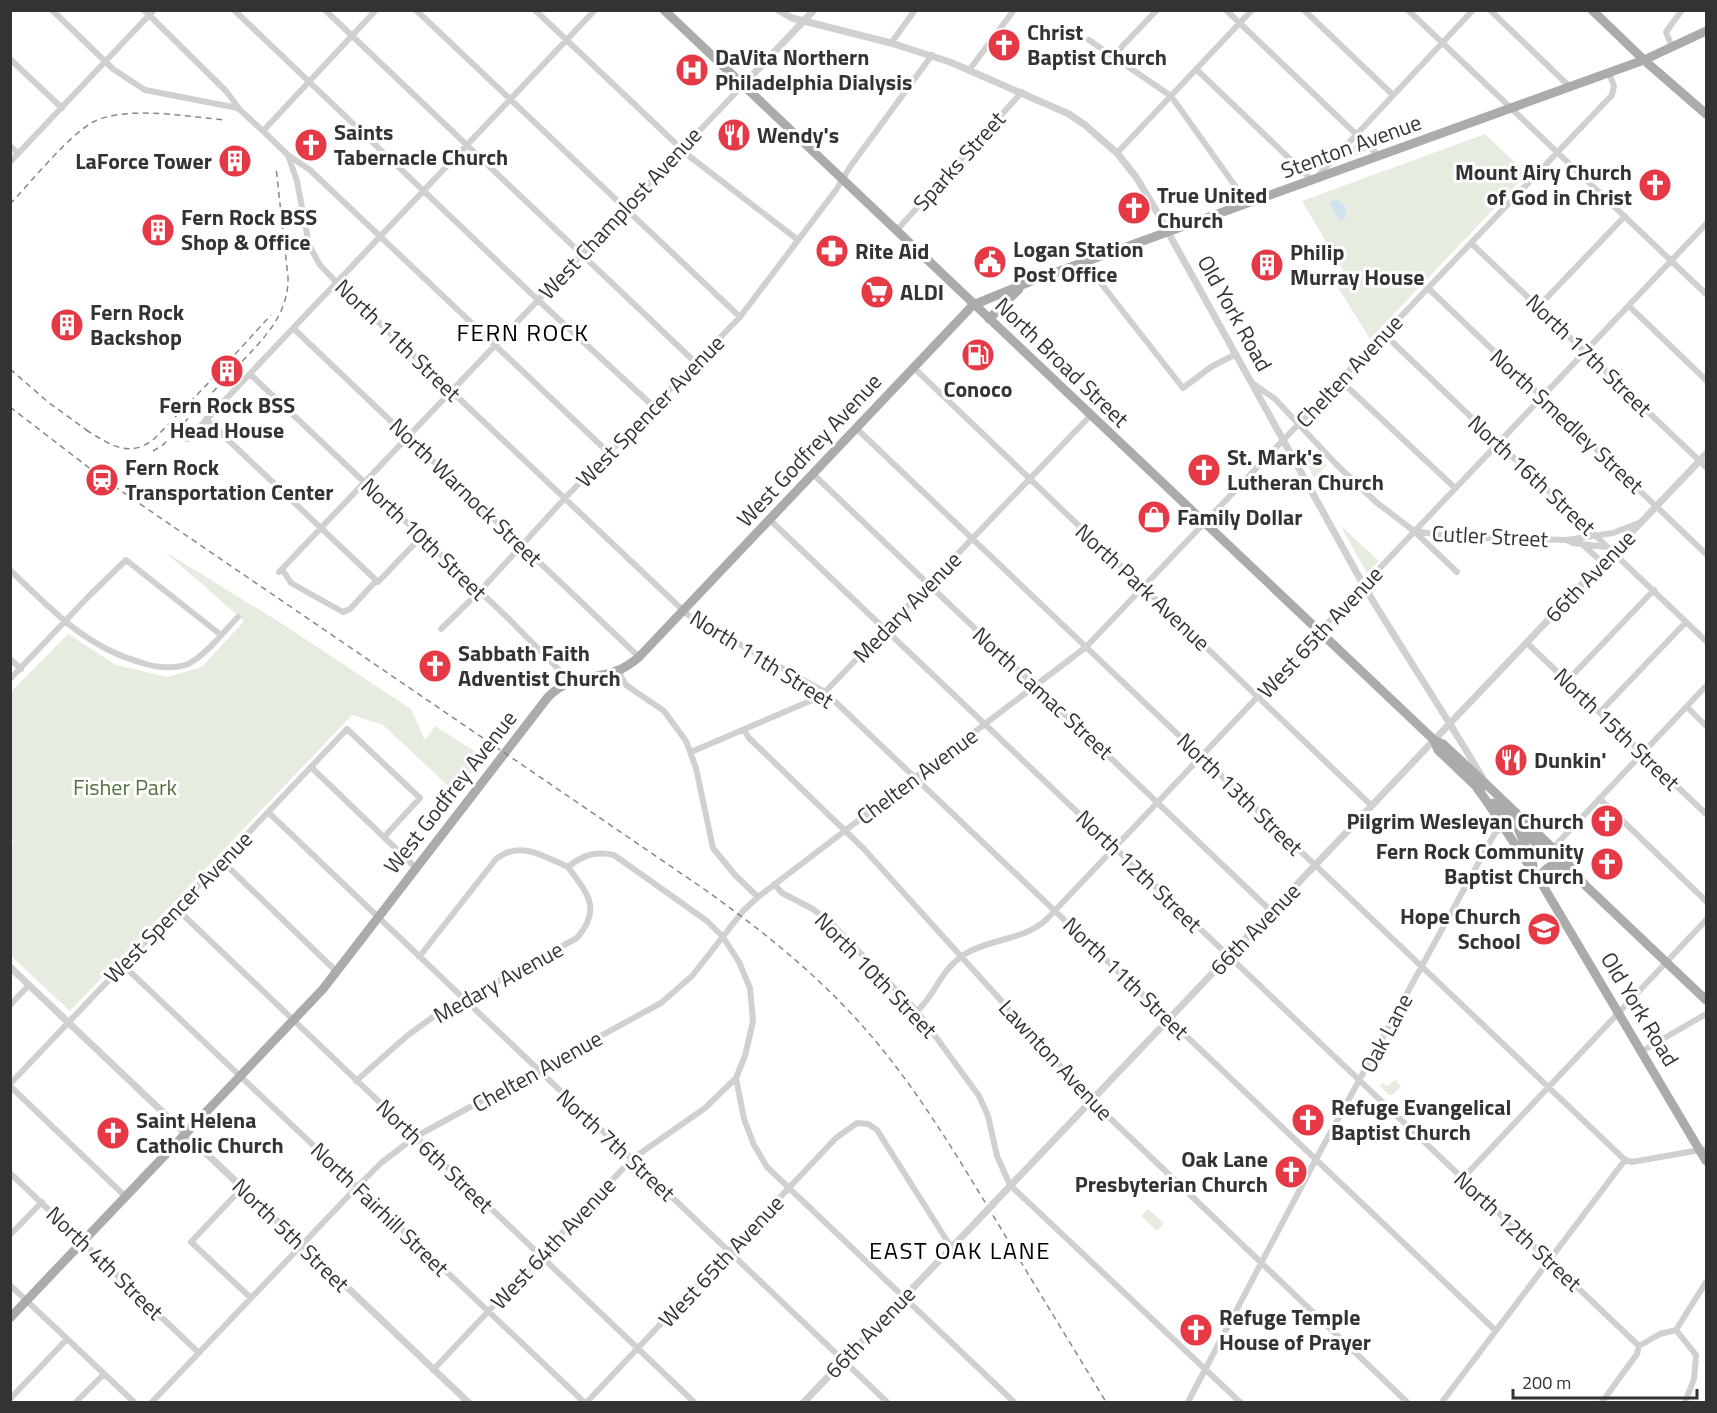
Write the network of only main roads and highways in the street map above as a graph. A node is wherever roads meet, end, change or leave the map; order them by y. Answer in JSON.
{"nodes":[{"id":1,"x":664,"y":10,"type":"edge"},
{"id":2,"x":1592,"y":10,"type":"edge"},
{"id":3,"x":1707,"y":31,"type":"edge"},
{"id":4,"x":1644,"y":60,"type":"junction"},
{"id":5,"x":1707,"y":114,"type":"edge"},
{"id":6,"x":1029,"y":282,"type":"junction"},
{"id":7,"x":973,"y":304,"type":"junction"},
{"id":8,"x":989,"y":320,"type":"junction"},
{"id":9,"x":1481,"y":786,"type":"junction"},
{"id":10,"x":1513,"y":811,"type":"junction"},
{"id":11,"x":1517,"y":825,"type":"junction"},
{"id":12,"x":1550,"y":851,"type":"junction"},
{"id":13,"x":1558,"y":865,"type":"junction"},
{"id":14,"x":1539,"y":879,"type":"junction"},
{"id":15,"x":1586,"y":886,"type":"junction"},
{"id":16,"x":1707,"y":1000,"type":"edge"},
{"id":17,"x":1704,"y":1149,"type":"edge"},
{"id":18,"x":1707,"y":1161,"type":"edge"},
{"id":19,"x":10,"y":1318,"type":"edge"}],
"edges":[{"from":1,"to":7,"type":"main road","name":"North Broad Street"},
{"from":2,"to":4,"type":"main road"},
{"from":3,"to":4,"type":"main road","name":"Stenton Avenue"},
{"from":4,"to":5,"type":"main road"},
{"from":4,"to":6,"type":"main road","name":"Stenton Avenue"},
{"from":6,"to":7,"type":"main road","name":"Stenton Avenue"},
{"from":6,"to":8,"type":"main road"},
{"from":7,"to":8,"type":"main road","name":"North Broad Street"},
{"from":7,"to":19,"type":"main road","name":"West Godfrey Avenue"},
{"from":8,"to":9,"type":"main road","name":"North Broad Street"},
{"from":9,"to":10,"type":"main road","name":"North Broad Street"},
{"from":9,"to":11,"type":"main road","name":"North Broad Street"},
{"from":9,"to":14,"type":"main road","name":"Old York Road"},
{"from":10,"to":11,"type":"main road","name":"Old York Road"},
{"from":10,"to":12,"type":"main road","name":"North Broad Street"},
{"from":11,"to":12,"type":"main road","name":"North Broad Street"},
{"from":11,"to":14,"type":"main road","name":"Old York Road"},
{"from":12,"to":13,"type":"main road","name":"North Broad Street"},
{"from":12,"to":15,"type":"main road","name":"North Broad Street"},
{"from":13,"to":14,"type":"main road"},
{"from":13,"to":15,"type":"main road","name":"North Broad Street"},
{"from":14,"to":17,"type":"main road","name":"Old York Road"},
{"from":15,"to":16,"type":"main road","name":"North Broad Street"},
{"from":17,"to":18,"type":"main road","name":"Old York Road"}]}
